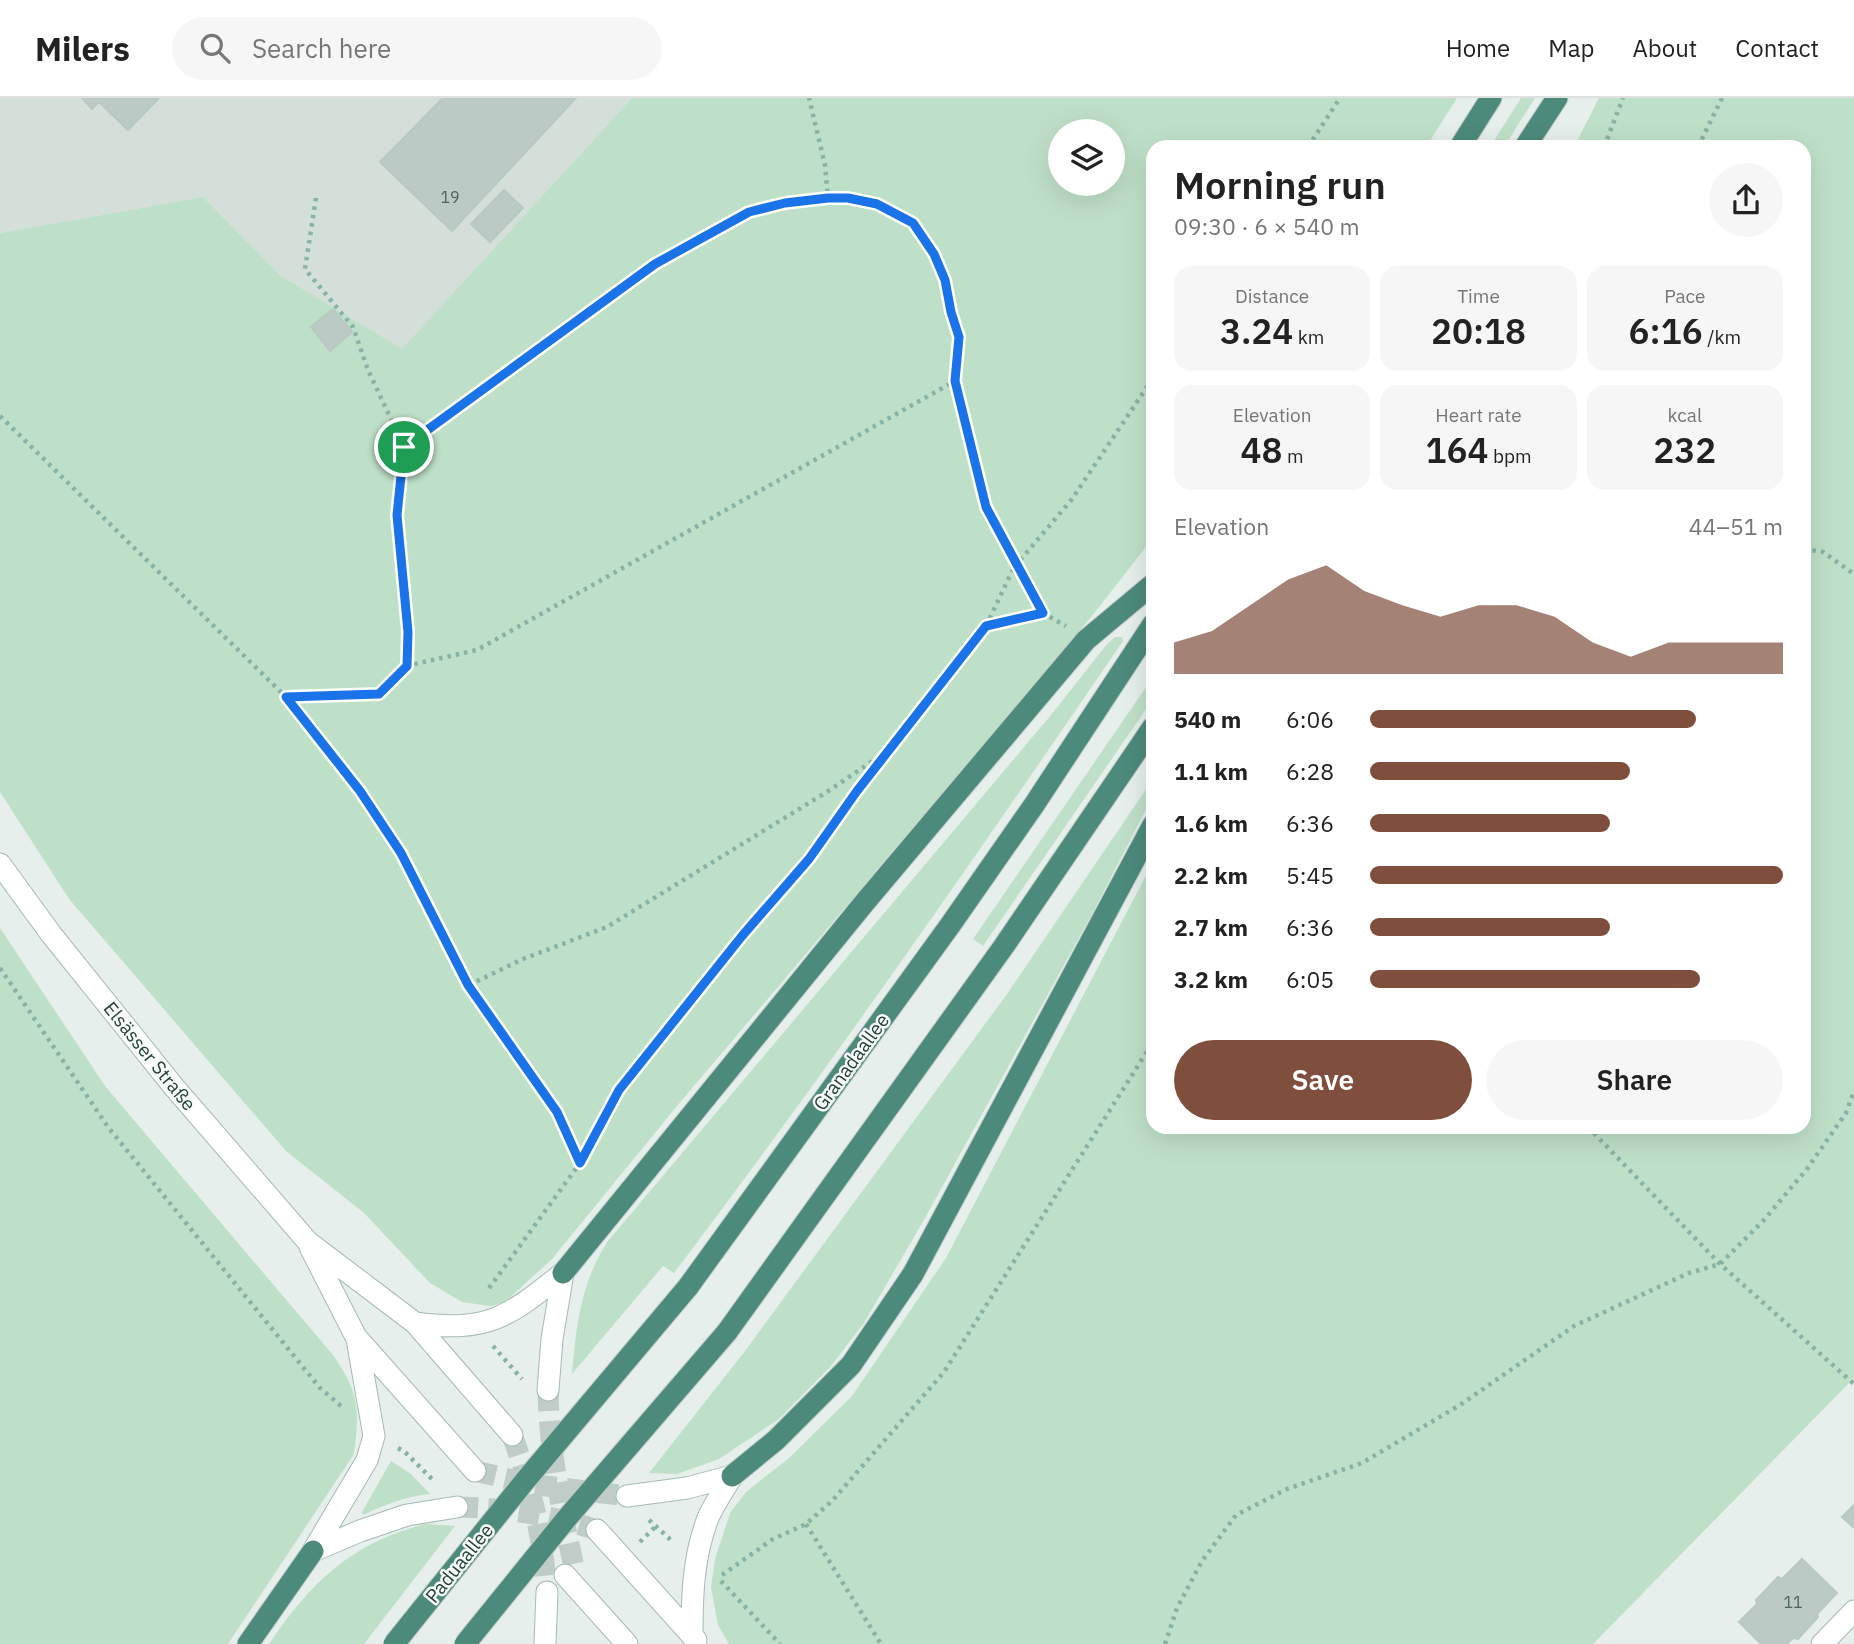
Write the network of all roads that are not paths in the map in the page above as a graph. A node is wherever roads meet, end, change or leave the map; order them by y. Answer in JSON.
{"nodes":[{"id":1,"x":1491,"y":98,"type":"edge"},
{"id":2,"x":1557,"y":98,"type":"edge"},
{"id":3,"x":1464,"y":140,"type":"edge"},
{"id":4,"x":1530,"y":140,"type":"edge"},
{"id":5,"x":1146,"y":590,"type":"edge"},
{"id":6,"x":1146,"y":635,"type":"edge"},
{"id":7,"x":1146,"y":737,"type":"edge"},
{"id":8,"x":1146,"y":838,"type":"edge"},
{"id":9,"x":0,"y":864,"type":"edge"},
{"id":10,"x":308,"y":1242,"type":"junction"},
{"id":11,"x":563,"y":1273,"type":"junction"},
{"id":12,"x":415,"y":1323,"type":"junction"},
{"id":13,"x":356,"y":1337,"type":"junction"},
{"id":14,"x":540,"y":1389,"type":"tunnel mouth"},
{"id":15,"x":512,"y":1435,"type":"tunnel mouth"},
{"id":16,"x":475,"y":1471,"type":"tunnel mouth"},
{"id":17,"x":732,"y":1476,"type":"junction"},
{"id":18,"x":524,"y":1482,"type":"joint"},
{"id":19,"x":627,"y":1496,"type":"tunnel mouth"},
{"id":20,"x":457,"y":1507,"type":"tunnel mouth"},
{"id":21,"x":597,"y":1530,"type":"tunnel mouth"},
{"id":22,"x":313,"y":1551,"type":"junction"},
{"id":23,"x":570,"y":1571,"type":"tunnel mouth"},
{"id":24,"x":547,"y":1592,"type":"tunnel mouth"},
{"id":25,"x":1854,"y":1611,"type":"edge"},
{"id":26,"x":696,"y":1640,"type":"edge"},
{"id":27,"x":248,"y":1644,"type":"edge"},
{"id":28,"x":394,"y":1644,"type":"edge"},
{"id":29,"x":465,"y":1644,"type":"edge"},
{"id":30,"x":545,"y":1644,"type":"edge"},
{"id":31,"x":627,"y":1644,"type":"edge"},
{"id":32,"x":1822,"y":1644,"type":"edge"}],
"edges":[{"from":1,"to":3,"type":"highway"},
{"from":2,"to":4,"type":"highway"},
{"from":5,"to":11,"type":"highway"},
{"from":6,"to":18,"type":"highway","name":"Granadaallee","bridge":true},
{"from":7,"to":29,"type":"highway","bridge":true},
{"from":8,"to":17,"type":"highway"},
{"from":9,"to":10,"type":"main road","name":"Elsässer Straße"},
{"from":10,"to":12,"type":"main road","name":"Elsässer Straße"},
{"from":10,"to":13,"type":"main road","name":"Elsässer Straße"},
{"from":11,"to":12,"type":"main road"},
{"from":11,"to":14,"type":"main road"},
{"from":12,"to":15,"type":"main road","name":"Elsässer Straße"},
{"from":13,"to":16,"type":"main road","name":"Elsässer Straße"},
{"from":13,"to":22,"type":"main road"},
{"from":17,"to":19,"type":"main road"},
{"from":17,"to":26,"type":"main road"},
{"from":18,"to":28,"type":"highway","name":"Paduaallee","bridge":true},
{"from":20,"to":22,"type":"main road"},
{"from":21,"to":26,"type":"main road"},
{"from":22,"to":27,"type":"highway"},
{"from":23,"to":31,"type":"main road"},
{"from":24,"to":30,"type":"main road"},
{"from":25,"to":32,"type":"main road"}]}
